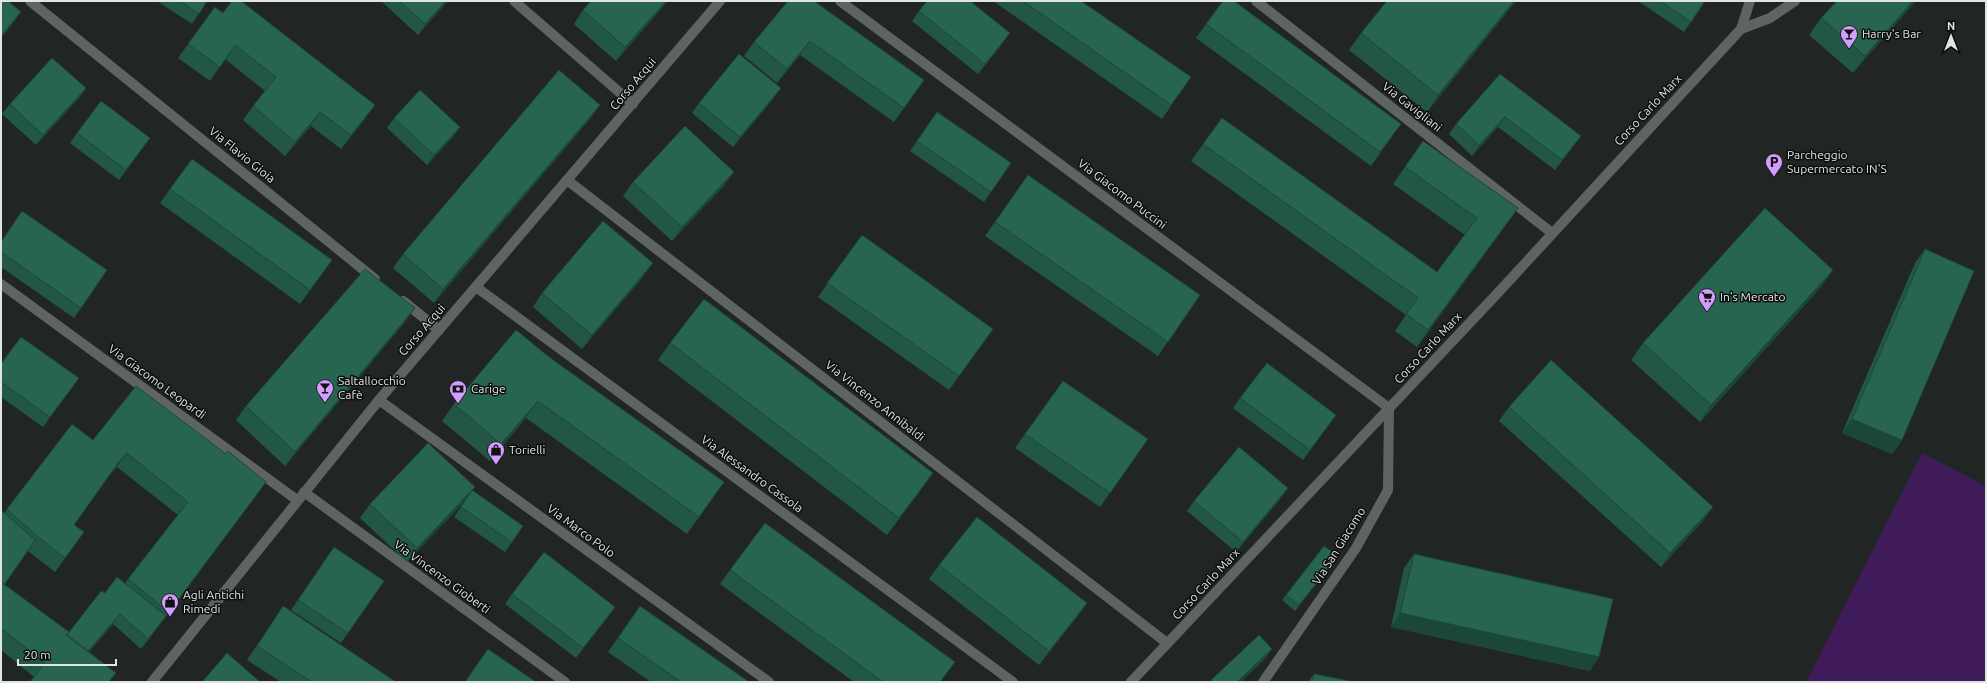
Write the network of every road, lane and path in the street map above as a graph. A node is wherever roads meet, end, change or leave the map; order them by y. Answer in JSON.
{"nodes":[{"id":1,"x":30,"y":1,"type":"edge"},
{"id":2,"x":514,"y":1,"type":"edge"},
{"id":3,"x":720,"y":1,"type":"edge"},
{"id":4,"x":840,"y":1,"type":"edge"},
{"id":5,"x":1256,"y":1,"type":"edge"},
{"id":6,"x":1749,"y":1,"type":"edge"},
{"id":7,"x":1795,"y":1,"type":"edge"},
{"id":8,"x":1741,"y":29,"type":"junction"},
{"id":9,"x":633,"y":104,"type":"junction"},
{"id":10,"x":567,"y":180,"type":"junction"},
{"id":11,"x":1552,"y":233,"type":"junction"},
{"id":12,"x":1,"y":284,"type":"edge"},
{"id":13,"x":383,"y":285,"type":"edge"},
{"id":14,"x":476,"y":287,"type":"junction"},
{"id":15,"x":396,"y":295,"type":"edge"},
{"id":16,"x":439,"y":330,"type":"junction"},
{"id":17,"x":379,"y":400,"type":"junction"},
{"id":18,"x":1389,"y":408,"type":"junction"},
{"id":19,"x":301,"y":496,"type":"junction"},
{"id":20,"x":1167,"y":643,"type":"junction"},
{"id":21,"x":152,"y":682,"type":"edge"},
{"id":22,"x":565,"y":682,"type":"edge"},
{"id":23,"x":769,"y":682,"type":"edge"},
{"id":24,"x":1012,"y":682,"type":"edge"},
{"id":25,"x":1131,"y":682,"type":"edge"},
{"id":26,"x":1263,"y":682,"type":"edge"}],
"edges":[{"from":1,"to":13,"type":"street","name":"Via Flavio Gioia"},
{"from":2,"to":9,"type":"street"},
{"from":3,"to":9,"type":"street","name":"Corso Acqui"},
{"from":4,"to":18,"type":"street","name":"Via Giacomo Puccini"},
{"from":5,"to":11,"type":"street","name":"Via Gavigliani"},
{"from":6,"to":8,"type":"street","name":"Corso Carlo Marx"},
{"from":7,"to":8,"type":"street","name":"Corso Carlo Marx"},
{"from":8,"to":11,"type":"street","name":"Corso Carlo Marx"},
{"from":9,"to":10,"type":"street","name":"Corso Acqui"},
{"from":10,"to":14,"type":"street","name":"Corso Acqui"},
{"from":10,"to":20,"type":"street","name":"Via Vincenzo Annibaldi"},
{"from":11,"to":18,"type":"street","name":"Corso Carlo Marx"},
{"from":12,"to":19,"type":"street","name":"Via Giacomo Leopardi"},
{"from":14,"to":16,"type":"street","name":"Corso Acqui"},
{"from":14,"to":24,"type":"street","name":"Via Alessandro Cassola"},
{"from":15,"to":16,"type":"street"},
{"from":16,"to":17,"type":"street","name":"Corso Acqui"},
{"from":17,"to":19,"type":"street","name":"Corso Acqui"},
{"from":17,"to":23,"type":"street","name":"Via Marco Polo"},
{"from":18,"to":20,"type":"street","name":"Corso Carlo Marx"},
{"from":18,"to":26,"type":"street","name":"Via San Giacomo"},
{"from":19,"to":21,"type":"street","name":"Corso Acqui"},
{"from":19,"to":22,"type":"street","name":"Via Vincenzo Gioberti"},
{"from":20,"to":25,"type":"street","name":"Corso Carlo Marx"}]}
